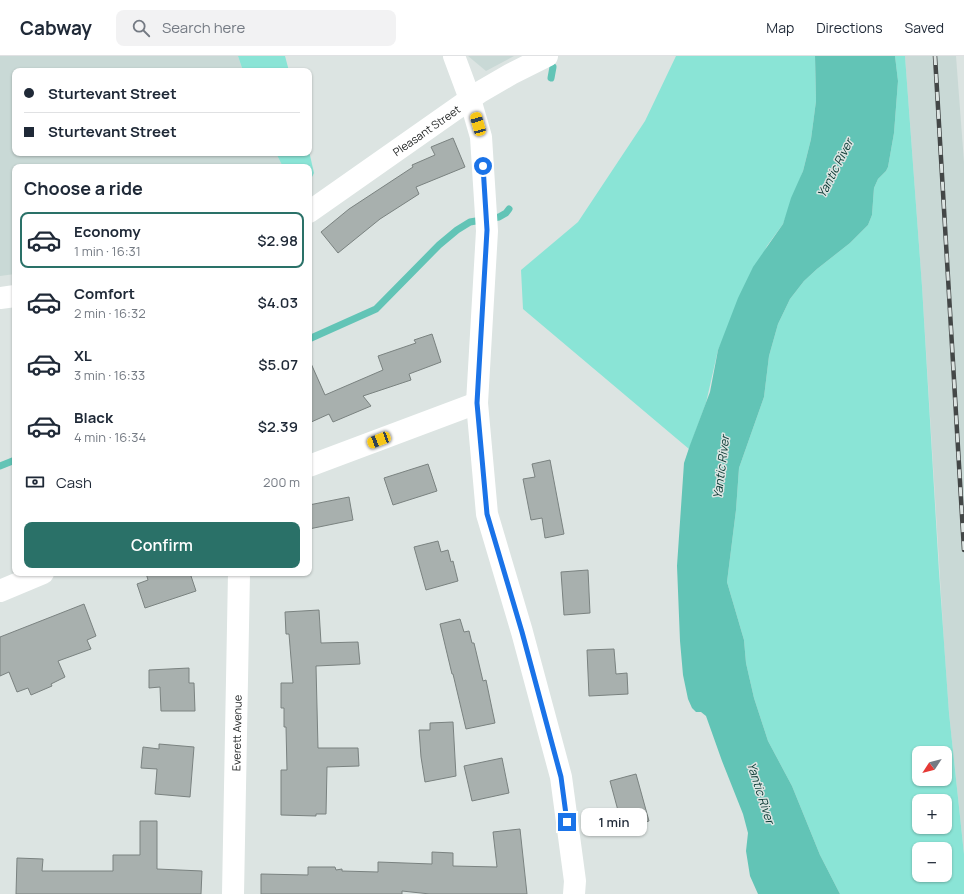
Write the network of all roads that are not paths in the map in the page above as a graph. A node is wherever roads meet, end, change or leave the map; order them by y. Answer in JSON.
{"nodes":[{"id":1,"x":454,"y":56,"type":"edge"},
{"id":2,"x":547,"y":56,"type":"edge"},
{"id":3,"x":470,"y":99,"type":"junction"},
{"id":4,"x":312,"y":210,"type":"edge"},
{"id":5,"x":12,"y":296,"type":"edge"},
{"id":6,"x":0,"y":298,"type":"edge"},
{"id":7,"x":477,"y":403,"type":"junction"},
{"id":8,"x":312,"y":465,"type":"edge"},
{"id":9,"x":37,"y":576,"type":"edge"},
{"id":10,"x":239,"y":576,"type":"edge"},
{"id":11,"x":0,"y":591,"type":"edge"},
{"id":12,"x":233,"y":894,"type":"edge"},
{"id":13,"x":574,"y":894,"type":"edge"}],
"edges":[{"from":1,"to":3,"type":"street"},
{"from":2,"to":3,"type":"street","name":"Pleasant Street"},
{"from":3,"to":4,"type":"street","name":"Pleasant Street"},
{"from":3,"to":7,"type":"street"},
{"from":5,"to":6,"type":"street"},
{"from":7,"to":8,"type":"street"},
{"from":7,"to":13,"type":"street"},
{"from":9,"to":11,"type":"street"},
{"from":10,"to":12,"type":"street","name":"Everett Avenue"}]}
